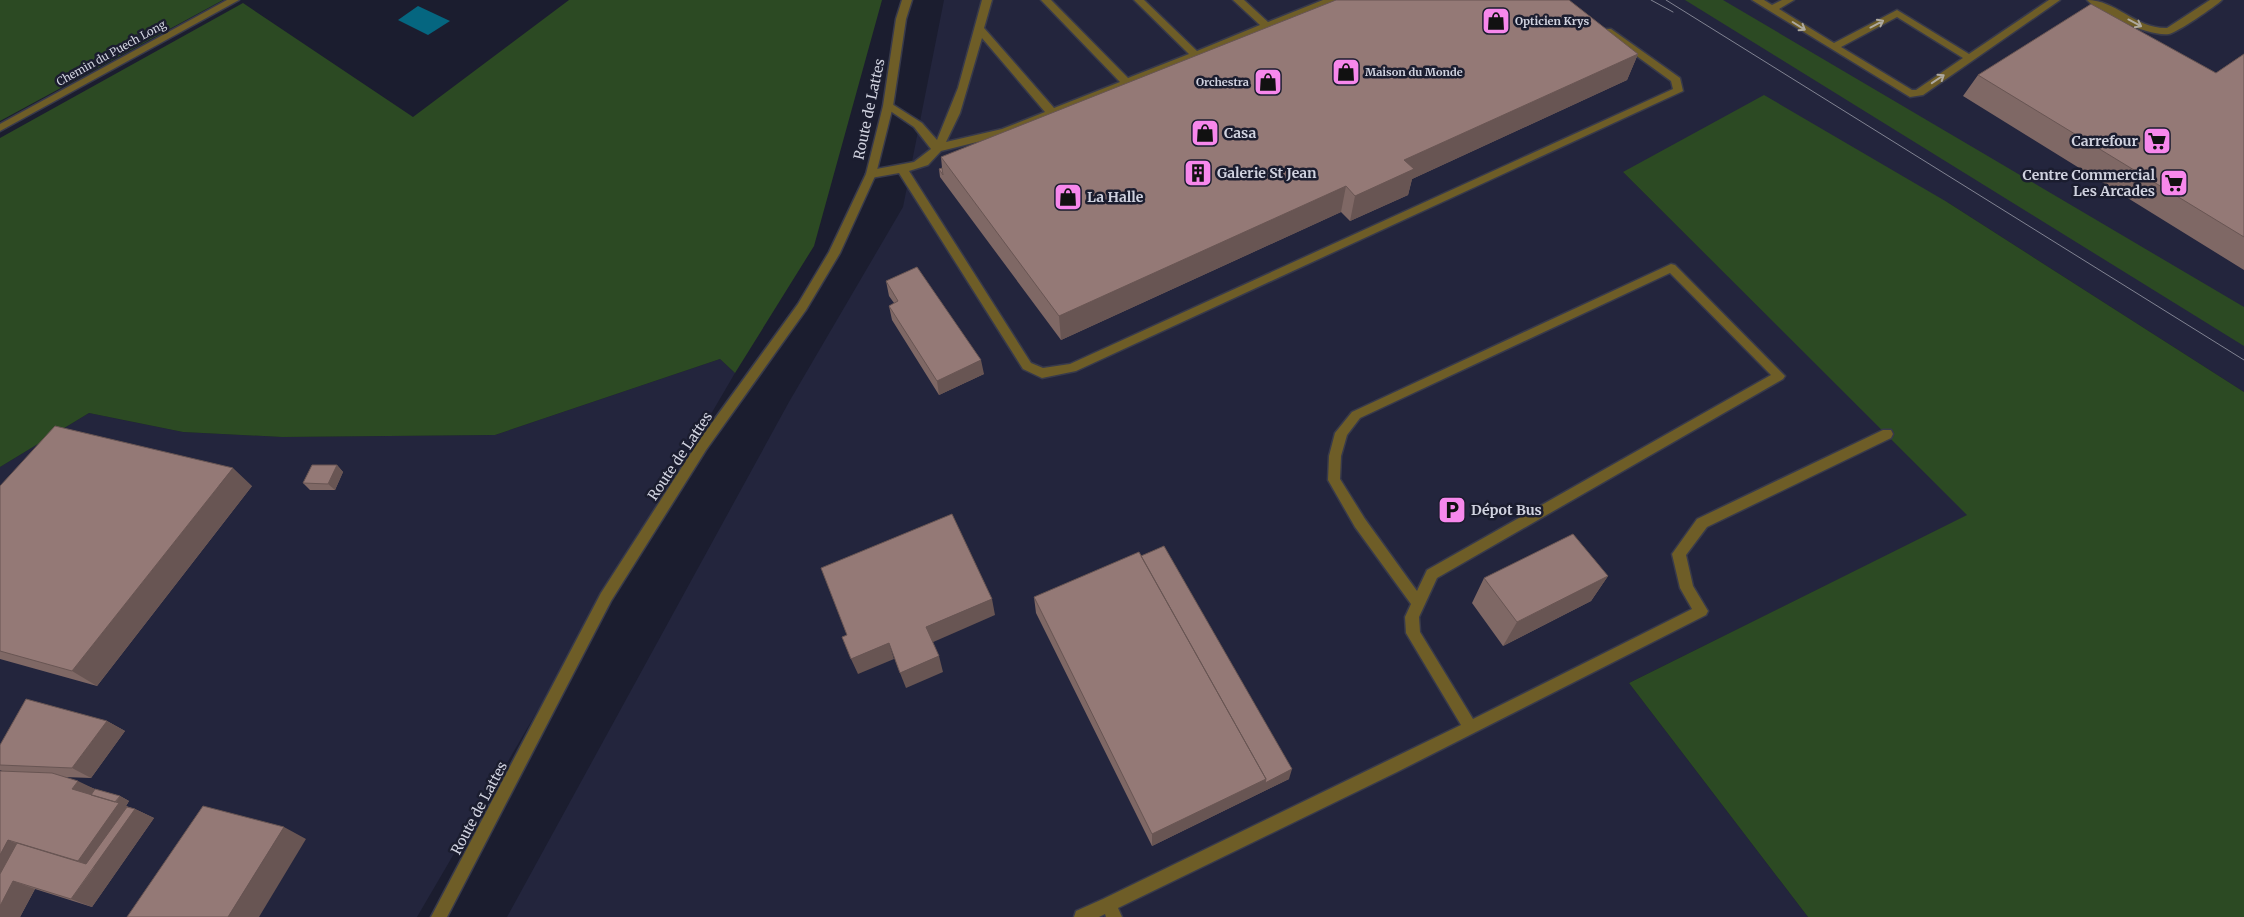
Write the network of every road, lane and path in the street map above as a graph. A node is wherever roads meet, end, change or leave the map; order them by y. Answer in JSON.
{"nodes":[{"id":1,"x":234,"y":0,"type":"edge"},
{"id":2,"x":907,"y":0,"type":"edge"},
{"id":3,"x":987,"y":0,"type":"edge"},
{"id":4,"x":1046,"y":0,"type":"edge"},
{"id":5,"x":1139,"y":0,"type":"edge"},
{"id":6,"x":1238,"y":0,"type":"edge"},
{"id":7,"x":1331,"y":0,"type":"edge"},
{"id":8,"x":1757,"y":0,"type":"edge"},
{"id":9,"x":1789,"y":0,"type":"edge"},
{"id":10,"x":2055,"y":0,"type":"edge"},
{"id":11,"x":2092,"y":0,"type":"edge"},
{"id":12,"x":2217,"y":0,"type":"edge"},
{"id":13,"x":1772,"y":9,"type":"junction"},
{"id":14,"x":1597,"y":23,"type":"edge"},
{"id":15,"x":1266,"y":26,"type":"junction"},
{"id":16,"x":979,"y":28,"type":"junction"},
{"id":17,"x":1834,"y":47,"type":"junction"},
{"id":18,"x":1196,"y":55,"type":"junction"},
{"id":19,"x":1969,"y":58,"type":"junction"},
{"id":20,"x":1127,"y":83,"type":"junction"},
{"id":21,"x":888,"y":106,"type":"junction"},
{"id":22,"x":1052,"y":113,"type":"junction"},
{"id":23,"x":0,"y":128,"type":"edge"},
{"id":24,"x":937,"y":148,"type":"junction"},
{"id":25,"x":902,"y":169,"type":"junction"},
{"id":26,"x":871,"y":174,"type":"junction"},
{"id":27,"x":1887,"y":434,"type":"dead end"},
{"id":28,"x":1419,"y":604,"type":"junction"},
{"id":29,"x":1470,"y":727,"type":"junction"},
{"id":30,"x":1111,"y":911,"type":"edge"},
{"id":31,"x":439,"y":917,"type":"edge"},
{"id":32,"x":1082,"y":917,"type":"edge"}],
"edges":[{"from":1,"to":23,"type":"street","name":"Chemin du Puech Long"},
{"from":2,"to":21,"type":"street","name":"Route de Lattes"},
{"from":3,"to":16,"type":"street"},
{"from":4,"to":20,"type":"street"},
{"from":5,"to":18,"type":"street"},
{"from":6,"to":15,"type":"street"},
{"from":7,"to":15,"type":"street"},
{"from":8,"to":13,"type":"street"},
{"from":9,"to":13,"type":"street"},
{"from":10,"to":19,"type":"street"},
{"from":11,"to":12,"type":"street","one_way":true},
{"from":13,"to":17,"type":"street","one_way":true},
{"from":14,"to":25,"type":"street"},
{"from":15,"to":18,"type":"street"},
{"from":16,"to":22,"type":"street"},
{"from":16,"to":24,"type":"street"},
{"from":17,"to":19,"type":"street","one_way":true},
{"from":17,"to":19,"type":"street","one_way":true},
{"from":18,"to":20,"type":"street"},
{"from":20,"to":22,"type":"street"},
{"from":21,"to":24,"type":"street"},
{"from":21,"to":26,"type":"street","name":"Route de Lattes"},
{"from":22,"to":24,"type":"street"},
{"from":24,"to":25,"type":"street"},
{"from":25,"to":26,"type":"street"},
{"from":26,"to":31,"type":"street","name":"Route de Lattes"},
{"from":27,"to":29,"type":"street"},
{"from":28,"to":28,"type":"street"},
{"from":28,"to":29,"type":"street"},
{"from":29,"to":30,"type":"street"},
{"from":30,"to":32,"type":"street"}]}
